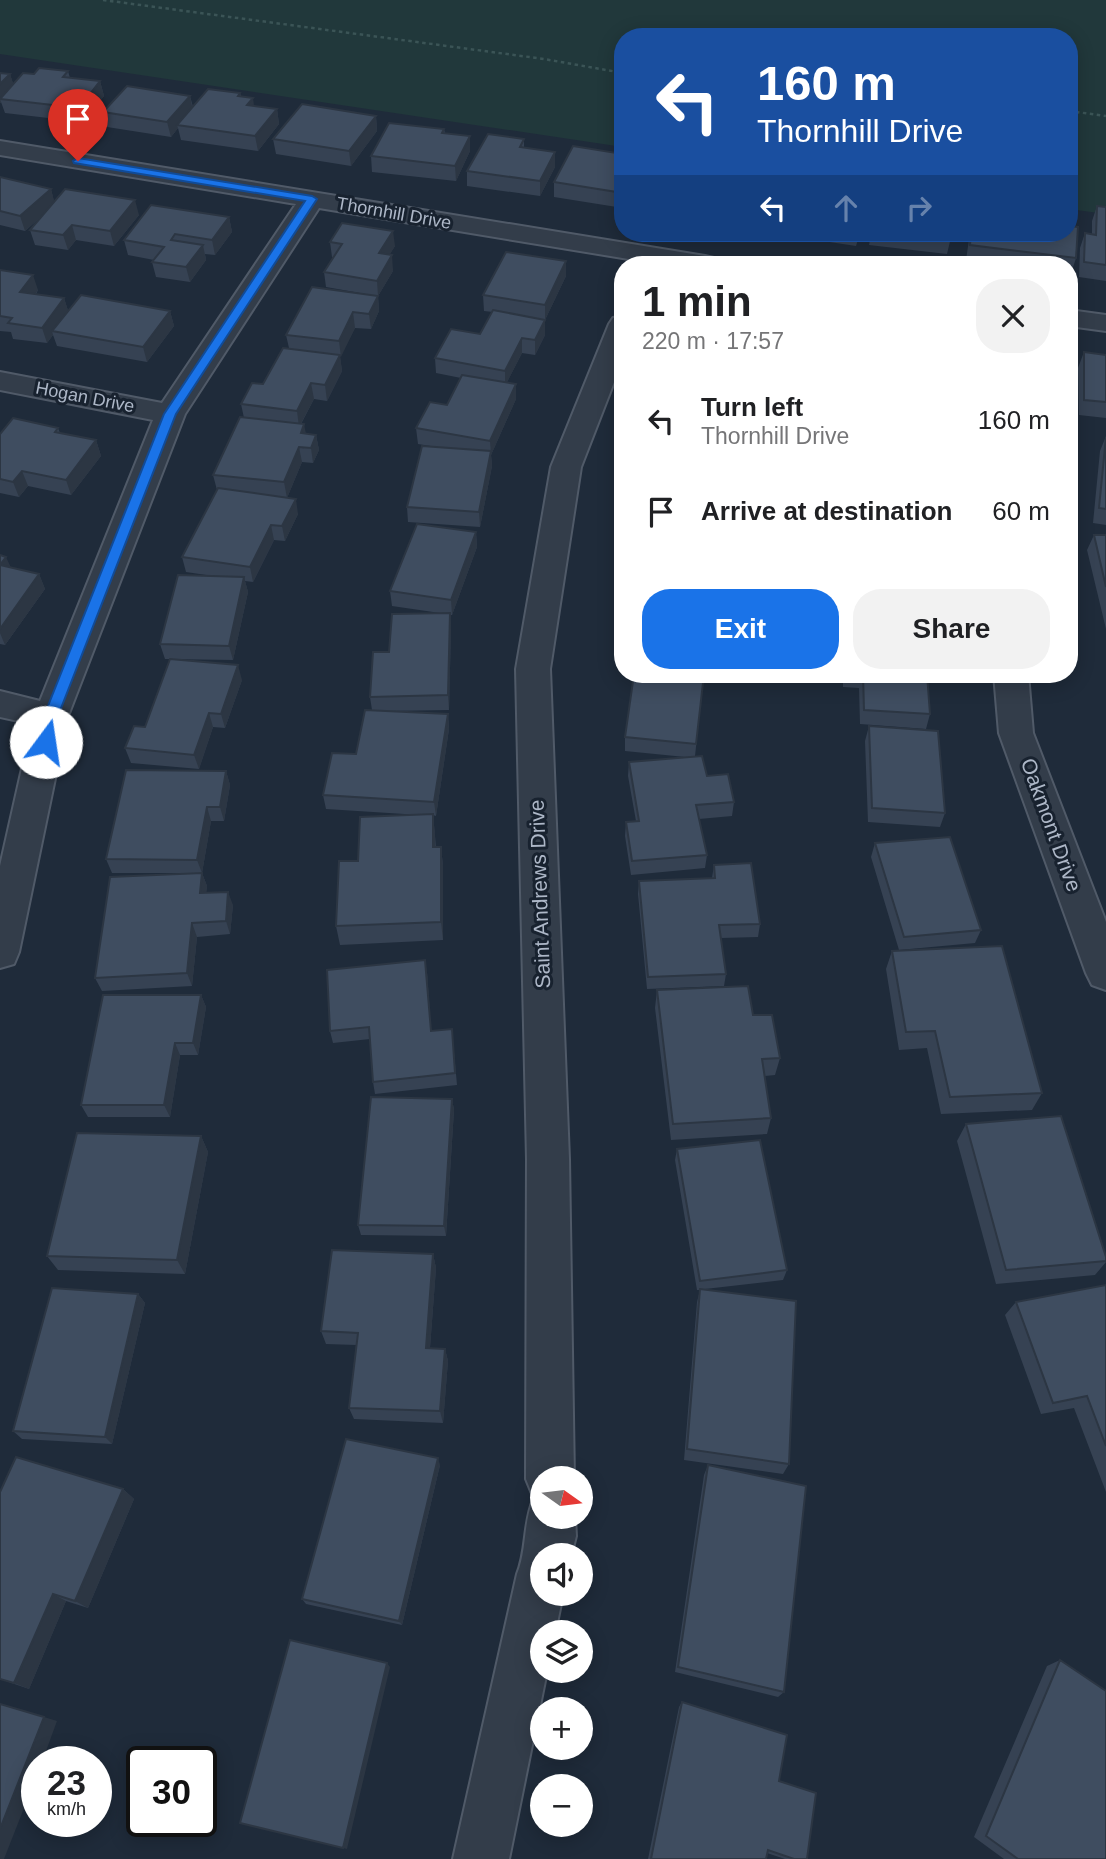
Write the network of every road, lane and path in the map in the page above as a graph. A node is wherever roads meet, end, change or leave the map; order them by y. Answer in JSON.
{"nodes":[{"id":1,"x":103,"y":0,"type":"edge"},
{"id":2,"x":614,"y":71,"type":"edge"},
{"id":3,"x":1078,"y":112,"type":"edge"},
{"id":4,"x":1106,"y":116,"type":"edge"},
{"id":5,"x":0,"y":148,"type":"edge"},
{"id":6,"x":312,"y":199,"type":"junction"},
{"id":7,"x":626,"y":256,"type":"edge"},
{"id":8,"x":1078,"y":319,"type":"edge"},
{"id":9,"x":1106,"y":323,"type":"edge"},
{"id":10,"x":614,"y":347,"type":"edge"},
{"id":11,"x":0,"y":381,"type":"edge"},
{"id":12,"x":170,"y":414,"type":"junction"},
{"id":13,"x":1012,"y":683,"type":"edge"},
{"id":14,"x":0,"y":704,"type":"edge"},
{"id":15,"x":51,"y":716,"type":"junction"},
{"id":16,"x":0,"y":952,"type":"edge"},
{"id":17,"x":1106,"y":972,"type":"edge"},
{"id":18,"x":550,"y":1466,"type":"edge"},
{"id":19,"x":535,"y":1606,"type":"edge"},
{"id":20,"x":481,"y":1859,"type":"edge"}],
"edges":[{"from":1,"to":2,"type":"path"},
{"from":3,"to":4,"type":"path"},
{"from":5,"to":6,"type":"street","name":"Thornhill Drive"},
{"from":6,"to":7,"type":"street","name":"Thornhill Drive"},
{"from":6,"to":12,"type":"street"},
{"from":8,"to":9,"type":"street"},
{"from":10,"to":18,"type":"street","name":"Saint Andrews Drive"},
{"from":11,"to":12,"type":"street","name":"Hogan Drive"},
{"from":12,"to":15,"type":"street"},
{"from":13,"to":17,"type":"street","name":"Oakmont Drive"},
{"from":14,"to":15,"type":"street"},
{"from":15,"to":16,"type":"street"},
{"from":19,"to":20,"type":"street"}]}
